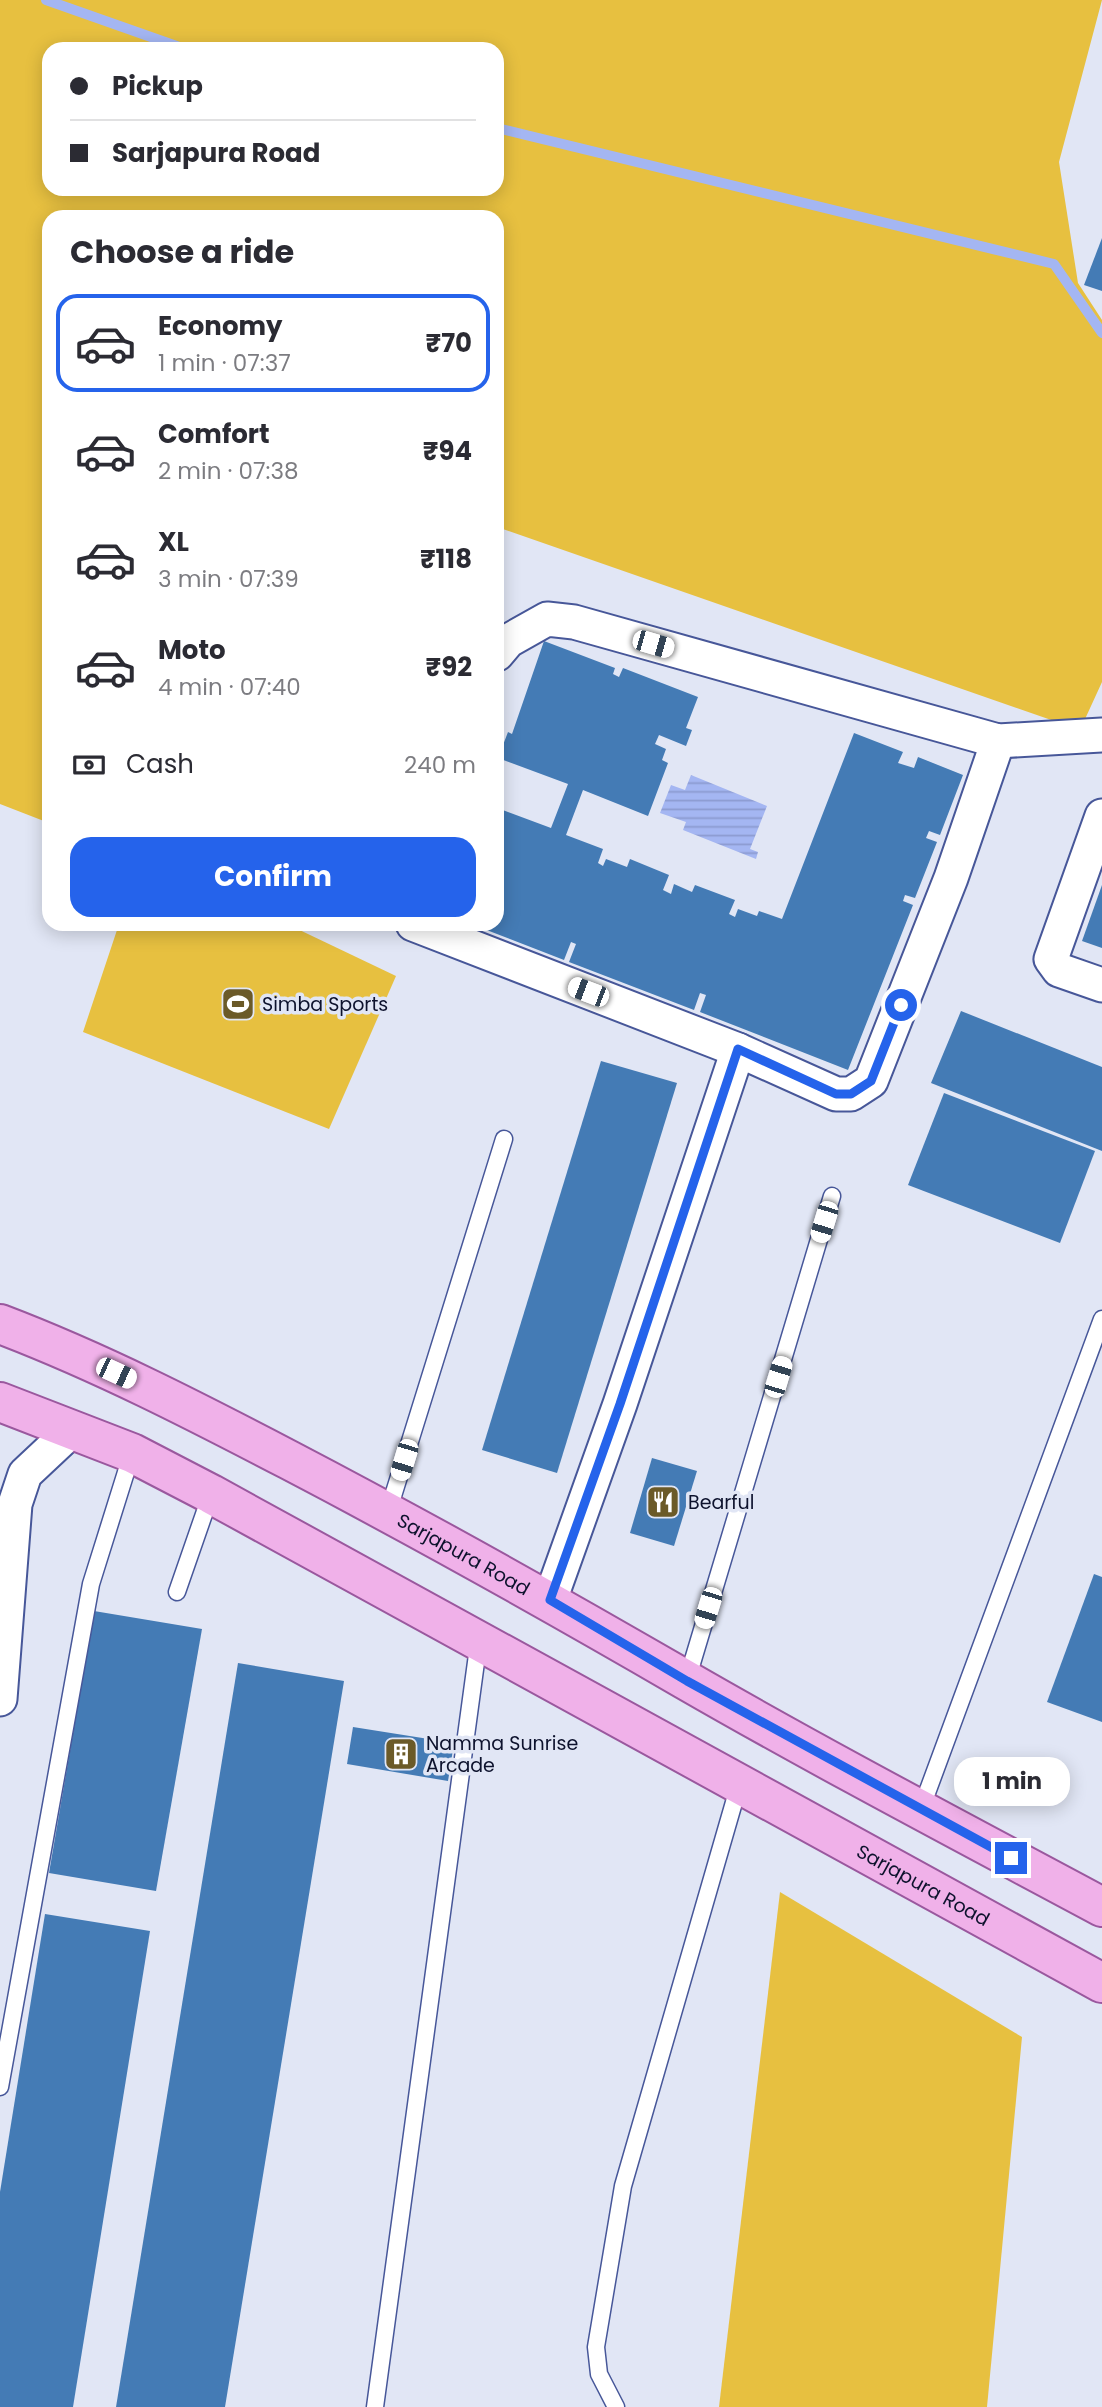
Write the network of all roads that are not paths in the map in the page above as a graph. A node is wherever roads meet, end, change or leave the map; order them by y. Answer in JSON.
{"nodes":[{"id":1,"x":504,"y":646,"type":"edge"},
{"id":2,"x":1102,"y":736,"type":"edge"},
{"id":3,"x":998,"y":741,"type":"junction"},
{"id":4,"x":1102,"y":816,"type":"edge"},
{"id":5,"x":431,"y":931,"type":"edge"},
{"id":6,"x":1102,"y":985,"type":"edge"},
{"id":7,"x":738,"y":1049,"type":"junction"},
{"id":8,"x":505,"y":1139,"type":"dead end"},
{"id":9,"x":832,"y":1196,"type":"dead end"},
{"id":10,"x":1102,"y":1319,"type":"edge"},
{"id":11,"x":0,"y":1324,"type":"edge"},
{"id":12,"x":0,"y":1402,"type":"edge"},
{"id":13,"x":73,"y":1429,"type":"junction"},
{"id":14,"x":132,"y":1453,"type":"junction"},
{"id":15,"x":13,"y":1470,"type":"edge"},
{"id":16,"x":211,"y":1494,"type":"junction"},
{"id":17,"x":388,"y":1512,"type":"junction"},
{"id":18,"x":177,"y":1592,"type":"dead end"},
{"id":19,"x":550,"y":1600,"type":"junction"},
{"id":20,"x":479,"y":1640,"type":"junction"},
{"id":21,"x":687,"y":1681,"type":"junction"},
{"id":22,"x":0,"y":1699,"type":"edge"},
{"id":23,"x":740,"y":1783,"type":"junction"},
{"id":24,"x":921,"y":1809,"type":"junction"},
{"id":25,"x":1102,"y":1907,"type":"edge"},
{"id":26,"x":1102,"y":1983,"type":"edge"},
{"id":27,"x":0,"y":2087,"type":"edge"},
{"id":28,"x":375,"y":2407,"type":"edge"},
{"id":29,"x":616,"y":2407,"type":"edge"}],
"edges":[{"from":1,"to":3,"type":"street"},
{"from":2,"to":3,"type":"street"},
{"from":3,"to":7,"type":"street"},
{"from":4,"to":6,"type":"street"},
{"from":5,"to":7,"type":"street"},
{"from":7,"to":19,"type":"street"},
{"from":8,"to":17,"type":"lane"},
{"from":9,"to":21,"type":"lane"},
{"from":10,"to":24,"type":"lane"},
{"from":11,"to":17,"type":"main road","name":"Sarjapura Road"},
{"from":12,"to":13,"type":"main road","name":"Sarjapura Road"},
{"from":13,"to":14,"type":"main road","name":"Sarjapura Road"},
{"from":13,"to":15,"type":"street"},
{"from":14,"to":16,"type":"main road","name":"Sarjapura Road"},
{"from":14,"to":27,"type":"lane"},
{"from":15,"to":22,"type":"street"},
{"from":16,"to":18,"type":"lane"},
{"from":16,"to":20,"type":"main road","name":"Sarjapura Road"},
{"from":17,"to":19,"type":"main road","name":"Sarjapura Road"},
{"from":19,"to":21,"type":"main road","name":"Sarjapura Road"},
{"from":20,"to":23,"type":"main road","name":"Sarjapura Road"},
{"from":20,"to":28,"type":"lane"},
{"from":21,"to":24,"type":"main road","name":"Sarjapura Road"},
{"from":23,"to":26,"type":"main road","name":"Sarjapura Road"},
{"from":23,"to":29,"type":"lane"},
{"from":24,"to":25,"type":"main road","name":"Sarjapura Road"}]}
